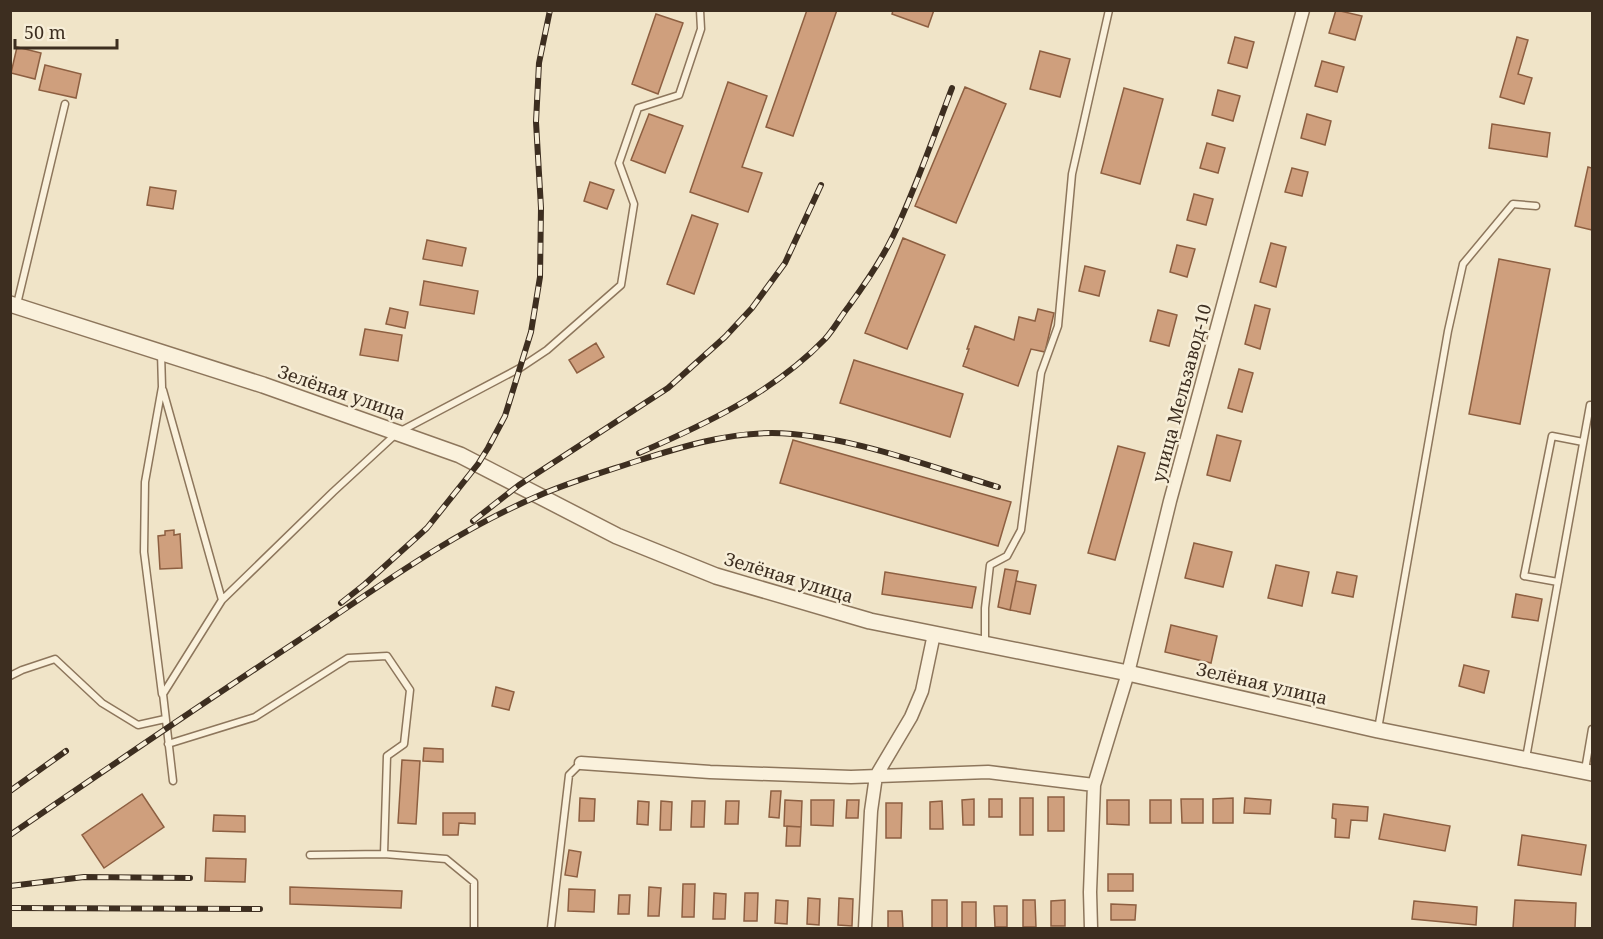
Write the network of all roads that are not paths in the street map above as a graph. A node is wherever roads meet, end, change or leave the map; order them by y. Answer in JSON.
{"nodes":[{"id":1,"x":700,"y":10,"type":"edge"},
{"id":2,"x":1109,"y":10,"type":"edge"},
{"id":3,"x":1304,"y":10,"type":"edge"},
{"id":4,"x":65,"y":104,"type":"dead end"},
{"id":5,"x":1536,"y":206,"type":"dead end"},
{"id":6,"x":14,"y":304,"type":"edge"},
{"id":7,"x":161,"y":352,"type":"junction"},
{"id":8,"x":162,"y":387,"type":"junction"},
{"id":9,"x":1593,"y":405,"type":"edge"},
{"id":10,"x":397,"y":432,"type":"junction"},
{"id":11,"x":1583,"y":442,"type":"junction"},
{"id":12,"x":1558,"y":582,"type":"junction"},
{"id":13,"x":222,"y":600,"type":"junction"},
{"id":14,"x":934,"y":634,"type":"junction"},
{"id":15,"x":985,"y":644,"type":"junction"},
{"id":16,"x":1128,"y":673,"type":"junction"},
{"id":17,"x":10,"y":676,"type":"edge"},
{"id":18,"x":162,"y":694,"type":"junction"},
{"id":19,"x":165,"y":719,"type":"junction"},
{"id":20,"x":1593,"y":729,"type":"edge"},
{"id":21,"x":1378,"y":730,"type":"junction"},
{"id":22,"x":168,"y":744,"type":"junction"},
{"id":23,"x":1526,"y":759,"type":"junction"},
{"id":24,"x":580,"y":763,"type":"joint"},
{"id":25,"x":1589,"y":772,"type":"edge"},
{"id":26,"x":876,"y":776,"type":"junction"},
{"id":27,"x":173,"y":781,"type":"dead end"},
{"id":28,"x":1094,"y":785,"type":"junction"},
{"id":29,"x":384,"y":854,"type":"junction"},
{"id":30,"x":309,"y":855,"type":"dead end"},
{"id":31,"x":474,"y":928,"type":"edge"},
{"id":32,"x":550,"y":928,"type":"edge"},
{"id":33,"x":865,"y":928,"type":"edge"},
{"id":34,"x":1091,"y":928,"type":"edge"}],
"edges":[{"from":1,"to":10,"type":"lane"},
{"from":2,"to":15,"type":"lane"},
{"from":3,"to":16,"type":"street","name":"улица Мельзавод-10"},
{"from":4,"to":6,"type":"lane"},
{"from":5,"to":21,"type":"lane"},
{"from":6,"to":7,"type":"street","name":"Зелёная улица"},
{"from":7,"to":8,"type":"lane"},
{"from":7,"to":10,"type":"street","name":"Зелёная улица"},
{"from":8,"to":13,"type":"lane"},
{"from":8,"to":18,"type":"lane"},
{"from":9,"to":11,"type":"lane"},
{"from":10,"to":13,"type":"lane"},
{"from":10,"to":14,"type":"street","name":"Зелёная улица"},
{"from":11,"to":12,"type":"lane"},
{"from":11,"to":12,"type":"lane"},
{"from":12,"to":23,"type":"lane"},
{"from":13,"to":18,"type":"lane"},
{"from":14,"to":15,"type":"street","name":"Зелёная улица"},
{"from":14,"to":26,"type":"street"},
{"from":15,"to":16,"type":"street","name":"Зелёная улица"},
{"from":16,"to":21,"type":"street","name":"Зелёная улица"},
{"from":16,"to":28,"type":"street","name":"улица Мельзавод-10"},
{"from":17,"to":19,"type":"lane"},
{"from":18,"to":19,"type":"lane"},
{"from":19,"to":22,"type":"lane"},
{"from":20,"to":25,"type":"lane"},
{"from":21,"to":23,"type":"street","name":"Зелёная улица"},
{"from":22,"to":27,"type":"lane"},
{"from":22,"to":29,"type":"lane"},
{"from":23,"to":25,"type":"street","name":"Зелёная улица"},
{"from":24,"to":26,"type":"street"},
{"from":24,"to":32,"type":"lane"},
{"from":26,"to":28,"type":"street"},
{"from":26,"to":33,"type":"street"},
{"from":28,"to":34,"type":"street","name":"улица Мельзавод-10"},
{"from":29,"to":30,"type":"lane"},
{"from":29,"to":31,"type":"lane"}]}
